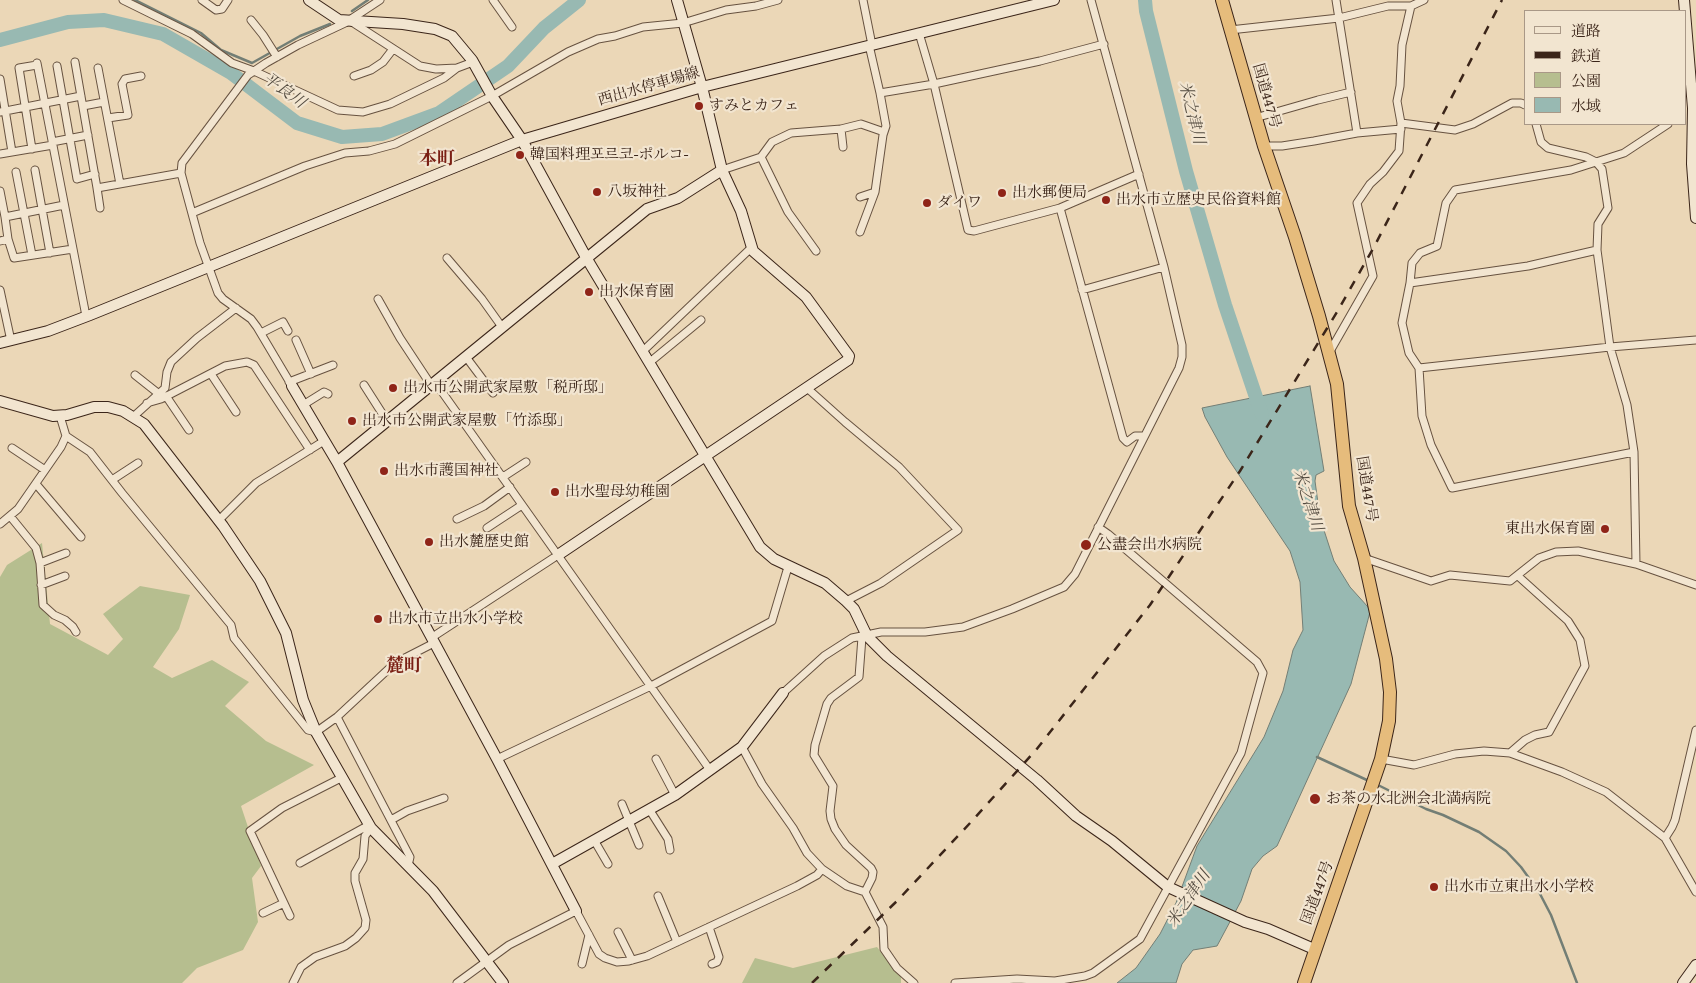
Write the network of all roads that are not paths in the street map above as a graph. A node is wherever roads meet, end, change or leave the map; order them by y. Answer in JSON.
{"nodes":[{"id":1,"x":123,"y":0,"type":"edge"},
{"id":2,"x":202,"y":0,"type":"edge"},
{"id":3,"x":228,"y":0,"type":"edge"},
{"id":4,"x":309,"y":0,"type":"edge"},
{"id":5,"x":380,"y":0,"type":"edge"},
{"id":6,"x":493,"y":0,"type":"edge"},
{"id":7,"x":677,"y":0,"type":"edge"},
{"id":8,"x":778,"y":0,"type":"edge"},
{"id":9,"x":863,"y":0,"type":"edge"},
{"id":10,"x":1054,"y":0,"type":"edge"},
{"id":11,"x":1091,"y":0,"type":"edge"},
{"id":12,"x":1222,"y":0,"type":"edge"},
{"id":13,"x":1336,"y":0,"type":"edge"},
{"id":14,"x":1424,"y":0,"type":"edge"},
{"id":15,"x":1032,"y":2,"type":"edge"},
{"id":16,"x":1411,"y":6,"type":"junction"},
{"id":17,"x":1339,"y":18,"type":"junction"},
{"id":18,"x":251,"y":20,"type":"dead end"},
{"id":19,"x":350,"y":20,"type":"junction"},
{"id":20,"x":684,"y":23,"type":"junction"},
{"id":21,"x":512,"y":27,"type":"dead end"},
{"id":22,"x":1230,"y":30,"type":"junction"},
{"id":23,"x":1686,"y":31,"type":"edge"},
{"id":24,"x":919,"y":33,"type":"junction"},
{"id":25,"x":1104,"y":44,"type":"junction"},
{"id":26,"x":871,"y":45,"type":"junction"},
{"id":27,"x":393,"y":49,"type":"junction"},
{"id":28,"x":276,"y":56,"type":"junction"},
{"id":29,"x":75,"y":62,"type":"dead end"},
{"id":30,"x":473,"y":62,"type":"junction"},
{"id":31,"x":57,"y":66,"type":"dead end"},
{"id":32,"x":98,"y":68,"type":"dead end"},
{"id":33,"x":457,"y":68,"type":"junction"},
{"id":34,"x":251,"y":73,"type":"junction"},
{"id":35,"x":141,"y":76,"type":"dead end"},
{"id":36,"x":354,"y":76,"type":"dead end"},
{"id":37,"x":0,"y":79,"type":"edge"},
{"id":38,"x":934,"y":84,"type":"junction"},
{"id":39,"x":702,"y":86,"type":"junction"},
{"id":40,"x":1351,"y":92,"type":"junction"},
{"id":41,"x":880,"y":93,"type":"junction"},
{"id":42,"x":81,"y":96,"type":"junction"},
{"id":43,"x":492,"y":96,"type":"junction"},
{"id":44,"x":63,"y":100,"type":"junction"},
{"id":45,"x":104,"y":102,"type":"junction"},
{"id":46,"x":45,"y":104,"type":"junction"},
{"id":47,"x":1524,"y":104,"type":"edge"},
{"id":48,"x":83,"y":106,"type":"junction"},
{"id":49,"x":24,"y":108,"type":"junction"},
{"id":50,"x":1691,"y":110,"type":"edge"},
{"id":51,"x":3,"y":112,"type":"edge"},
{"id":52,"x":108,"y":118,"type":"junction"},
{"id":53,"x":1255,"y":118,"type":"junction"},
{"id":54,"x":1536,"y":125,"type":"edge"},
{"id":55,"x":1666,"y":125,"type":"edge"},
{"id":56,"x":1401,"y":126,"type":"junction"},
{"id":57,"x":841,"y":129,"type":"junction"},
{"id":58,"x":884,"y":132,"type":"junction"},
{"id":59,"x":1357,"y":132,"type":"junction"},
{"id":60,"x":88,"y":134,"type":"junction"},
{"id":61,"x":70,"y":138,"type":"junction"},
{"id":62,"x":522,"y":140,"type":"junction"},
{"id":63,"x":52,"y":143,"type":"junction"},
{"id":64,"x":1264,"y":146,"type":"junction"},
{"id":65,"x":843,"y":147,"type":"dead end"},
{"id":66,"x":32,"y":149,"type":"junction"},
{"id":67,"x":12,"y":152,"type":"junction"},
{"id":68,"x":0,"y":154,"type":"edge"},
{"id":69,"x":761,"y":156,"type":"junction"},
{"id":70,"x":1596,"y":162,"type":"junction"},
{"id":71,"x":1694,"y":164,"type":"edge"},
{"id":72,"x":35,"y":170,"type":"dead end"},
{"id":73,"x":722,"y":170,"type":"junction"},
{"id":74,"x":16,"y":172,"type":"dead end"},
{"id":75,"x":181,"y":173,"type":"junction"},
{"id":76,"x":95,"y":174,"type":"junction"},
{"id":77,"x":1139,"y":174,"type":"junction"},
{"id":78,"x":120,"y":184,"type":"junction"},
{"id":79,"x":97,"y":188,"type":"junction"},
{"id":80,"x":875,"y":192,"type":"junction"},
{"id":81,"x":0,"y":194,"type":"edge"},
{"id":82,"x":860,"y":197,"type":"dead end"},
{"id":83,"x":64,"y":205,"type":"junction"},
{"id":84,"x":100,"y":208,"type":"dead end"},
{"id":85,"x":1060,"y":208,"type":"junction"},
{"id":86,"x":42,"y":210,"type":"junction"},
{"id":87,"x":1696,"y":210,"type":"edge"},
{"id":88,"x":24,"y":213,"type":"junction"},
{"id":89,"x":192,"y":213,"type":"junction"},
{"id":90,"x":4,"y":217,"type":"junction"},
{"id":91,"x":1696,"y":218,"type":"edge"},
{"id":92,"x":860,"y":232,"type":"dead end"},
{"id":93,"x":8,"y":239,"type":"junction"},
{"id":94,"x":0,"y":241,"type":"edge"},
{"id":95,"x":751,"y":248,"type":"junction"},
{"id":96,"x":73,"y":249,"type":"junction"},
{"id":97,"x":816,"y":250,"type":"dead end"},
{"id":98,"x":1597,"y":250,"type":"junction"},
{"id":99,"x":50,"y":253,"type":"junction"},
{"id":100,"x":32,"y":256,"type":"junction"},
{"id":101,"x":447,"y":258,"type":"dead end"},
{"id":102,"x":587,"y":259,"type":"junction"},
{"id":103,"x":208,"y":267,"type":"junction"},
{"id":104,"x":1164,"y":267,"type":"junction"},
{"id":105,"x":1410,"y":283,"type":"junction"},
{"id":106,"x":0,"y":290,"type":"edge"},
{"id":107,"x":1082,"y":290,"type":"junction"},
{"id":108,"x":378,"y":299,"type":"dead end"},
{"id":109,"x":236,"y":308,"type":"junction"},
{"id":110,"x":86,"y":316,"type":"junction"},
{"id":111,"x":701,"y":320,"type":"dead end"},
{"id":112,"x":502,"y":328,"type":"junction"},
{"id":113,"x":288,"y":331,"type":"dead end"},
{"id":114,"x":261,"y":333,"type":"junction"},
{"id":115,"x":296,"y":340,"type":"dead end"},
{"id":116,"x":1696,"y":340,"type":"edge"},
{"id":117,"x":11,"y":341,"type":"junction"},
{"id":118,"x":0,"y":343,"type":"edge"},
{"id":119,"x":1610,"y":347,"type":"junction"},
{"id":120,"x":643,"y":351,"type":"junction"},
{"id":121,"x":1329,"y":354,"type":"junction"},
{"id":122,"x":466,"y":357,"type":"junction"},
{"id":123,"x":650,"y":362,"type":"junction"},
{"id":124,"x":332,"y":366,"type":"dead end"},
{"id":125,"x":1419,"y":368,"type":"junction"},
{"id":126,"x":211,"y":374,"type":"junction"},
{"id":127,"x":311,"y":374,"type":"junction"},
{"id":128,"x":136,"y":375,"type":"dead end"},
{"id":129,"x":433,"y":383,"type":"junction"},
{"id":130,"x":290,"y":384,"type":"junction"},
{"id":131,"x":364,"y":385,"type":"dead end"},
{"id":132,"x":807,"y":388,"type":"junction"},
{"id":133,"x":493,"y":393,"type":"dead end"},
{"id":134,"x":328,"y":394,"type":"dead end"},
{"id":135,"x":162,"y":395,"type":"junction"},
{"id":136,"x":0,"y":401,"type":"edge"},
{"id":137,"x":303,"y":405,"type":"junction"},
{"id":138,"x":236,"y":412,"type":"dead end"},
{"id":139,"x":60,"y":416,"type":"junction"},
{"id":140,"x":134,"y":416,"type":"junction"},
{"id":141,"x":387,"y":421,"type":"junction"},
{"id":142,"x":189,"y":430,"type":"dead end"},
{"id":143,"x":66,"y":436,"type":"junction"},
{"id":144,"x":1144,"y":436,"type":"junction"},
{"id":145,"x":324,"y":441,"type":"junction"},
{"id":146,"x":12,"y":448,"type":"dead end"},
{"id":147,"x":310,"y":450,"type":"junction"},
{"id":148,"x":1634,"y":452,"type":"junction"},
{"id":149,"x":706,"y":457,"type":"junction"},
{"id":150,"x":337,"y":462,"type":"junction"},
{"id":151,"x":526,"y":462,"type":"dead end"},
{"id":152,"x":138,"y":463,"type":"dead end"},
{"id":153,"x":45,"y":470,"type":"junction"},
{"id":154,"x":503,"y":477,"type":"junction"},
{"id":155,"x":112,"y":480,"type":"junction"},
{"id":156,"x":36,"y":484,"type":"junction"},
{"id":157,"x":510,"y":487,"type":"junction"},
{"id":158,"x":522,"y":505,"type":"junction"},
{"id":159,"x":10,"y":516,"type":"junction"},
{"id":160,"x":457,"y":519,"type":"dead end"},
{"id":161,"x":218,"y":520,"type":"junction"},
{"id":162,"x":0,"y":524,"type":"edge"},
{"id":163,"x":1098,"y":527,"type":"junction"},
{"id":164,"x":487,"y":528,"type":"dead end"},
{"id":165,"x":81,"y":537,"type":"dead end"},
{"id":166,"x":66,"y":553,"type":"dead end"},
{"id":167,"x":558,"y":555,"type":"junction"},
{"id":168,"x":1364,"y":558,"type":"junction"},
{"id":169,"x":40,"y":563,"type":"junction"},
{"id":170,"x":1636,"y":564,"type":"junction"},
{"id":171,"x":788,"y":567,"type":"junction"},
{"id":172,"x":65,"y":576,"type":"dead end"},
{"id":173,"x":1518,"y":576,"type":"junction"},
{"id":174,"x":42,"y":585,"type":"junction"},
{"id":175,"x":1696,"y":585,"type":"edge"},
{"id":176,"x":846,"y":601,"type":"junction"},
{"id":177,"x":76,"y":632,"type":"dead end"},
{"id":178,"x":865,"y":636,"type":"junction"},
{"id":179,"x":432,"y":641,"type":"junction"},
{"id":180,"x":651,"y":686,"type":"junction"},
{"id":181,"x":783,"y":693,"type":"joint"},
{"id":182,"x":337,"y":717,"type":"junction"},
{"id":183,"x":1696,"y":730,"type":"edge"},
{"id":184,"x":316,"y":732,"type":"junction"},
{"id":185,"x":742,"y":747,"type":"junction"},
{"id":186,"x":1510,"y":753,"type":"junction"},
{"id":187,"x":497,"y":759,"type":"junction"},
{"id":188,"x":656,"y":759,"type":"dead end"},
{"id":189,"x":1381,"y":759,"type":"junction"},
{"id":190,"x":710,"y":770,"type":"junction"},
{"id":191,"x":343,"y":777,"type":"junction"},
{"id":192,"x":674,"y":794,"type":"junction"},
{"id":193,"x":444,"y":798,"type":"dead end"},
{"id":194,"x":622,"y":804,"type":"dead end"},
{"id":195,"x":649,"y":809,"type":"junction"},
{"id":196,"x":391,"y":820,"type":"junction"},
{"id":197,"x":628,"y":821,"type":"junction"},
{"id":198,"x":370,"y":826,"type":"junction"},
{"id":199,"x":1665,"y":838,"type":"junction"},
{"id":200,"x":594,"y":840,"type":"junction"},
{"id":201,"x":639,"y":845,"type":"dead end"},
{"id":202,"x":670,"y":850,"type":"dead end"},
{"id":203,"x":300,"y":863,"type":"dead end"},
{"id":204,"x":552,"y":864,"type":"junction"},
{"id":205,"x":608,"y":864,"type":"dead end"},
{"id":206,"x":408,"y":866,"type":"junction"},
{"id":207,"x":822,"y":869,"type":"junction"},
{"id":208,"x":1168,"y":887,"type":"junction"},
{"id":209,"x":865,"y":892,"type":"junction"},
{"id":210,"x":1696,"y":892,"type":"edge"},
{"id":211,"x":658,"y":896,"type":"dead end"},
{"id":212,"x":284,"y":903,"type":"junction"},
{"id":213,"x":576,"y":911,"type":"junction"},
{"id":214,"x":263,"y":913,"type":"dead end"},
{"id":215,"x":290,"y":916,"type":"dead end"},
{"id":216,"x":709,"y":927,"type":"junction"},
{"id":217,"x":618,"y":932,"type":"dead end"},
{"id":218,"x":589,"y":935,"type":"junction"},
{"id":219,"x":678,"y":942,"type":"junction"},
{"id":220,"x":1314,"y":949,"type":"junction"},
{"id":221,"x":632,"y":960,"type":"junction"},
{"id":222,"x":486,"y":961,"type":"junction"},
{"id":223,"x":582,"y":964,"type":"dead end"},
{"id":224,"x":712,"y":964,"type":"dead end"},
{"id":225,"x":1696,"y":965,"type":"edge"},
{"id":226,"x":292,"y":983,"type":"edge"},
{"id":227,"x":458,"y":983,"type":"edge"},
{"id":228,"x":503,"y":983,"type":"edge"},
{"id":229,"x":914,"y":983,"type":"edge"},
{"id":230,"x":955,"y":983,"type":"edge"},
{"id":231,"x":1304,"y":983,"type":"edge"},
{"id":232,"x":1683,"y":983,"type":"edge"}],
"edges":[{"from":1,"to":34,"type":"street"},
{"from":2,"to":3,"type":"street"},
{"from":4,"to":19,"type":"street"},
{"from":5,"to":19,"type":"street"},
{"from":6,"to":21,"type":"street"},
{"from":7,"to":20,"type":"street"},
{"from":8,"to":20,"type":"street"},
{"from":9,"to":26,"type":"street"},
{"from":10,"to":15,"type":"street","name":"西出水停車場線"},
{"from":11,"to":25,"type":"street"},
{"from":12,"to":22,"type":"highway","name":"国道447号"},
{"from":13,"to":17,"type":"street"},
{"from":14,"to":16,"type":"street"},
{"from":15,"to":24,"type":"street","name":"西出水停車場線"},
{"from":16,"to":17,"type":"street"},
{"from":16,"to":56,"type":"street"},
{"from":17,"to":22,"type":"street"},
{"from":17,"to":40,"type":"street"},
{"from":18,"to":28,"type":"street"},
{"from":19,"to":27,"type":"street"},
{"from":19,"to":28,"type":"street"},
{"from":19,"to":30,"type":"street"},
{"from":20,"to":39,"type":"street"},
{"from":20,"to":43,"type":"street"},
{"from":22,"to":53,"type":"highway","name":"国道447号"},
{"from":23,"to":50,"type":"street"},
{"from":24,"to":26,"type":"street","name":"西出水停車場線"},
{"from":24,"to":38,"type":"street"},
{"from":25,"to":38,"type":"street"},
{"from":25,"to":77,"type":"street"},
{"from":26,"to":39,"type":"street","name":"西出水停車場線"},
{"from":26,"to":41,"type":"street"},
{"from":27,"to":33,"type":"street"},
{"from":27,"to":36,"type":"street"},
{"from":28,"to":34,"type":"street"},
{"from":29,"to":42,"type":"street"},
{"from":30,"to":33,"type":"street"},
{"from":30,"to":43,"type":"street"},
{"from":31,"to":44,"type":"street"},
{"from":32,"to":45,"type":"street"},
{"from":33,"to":34,"type":"street"},
{"from":34,"to":75,"type":"street"},
{"from":35,"to":52,"type":"street"},
{"from":37,"to":51,"type":"street"},
{"from":38,"to":41,"type":"street"},
{"from":38,"to":85,"type":"street"},
{"from":39,"to":62,"type":"street","name":"西出水停車場線"},
{"from":39,"to":73,"type":"street"},
{"from":40,"to":53,"type":"street"},
{"from":40,"to":59,"type":"street"},
{"from":41,"to":58,"type":"street"},
{"from":42,"to":44,"type":"street"},
{"from":42,"to":48,"type":"street"},
{"from":43,"to":62,"type":"street"},
{"from":43,"to":89,"type":"street"},
{"from":44,"to":46,"type":"street"},
{"from":44,"to":61,"type":"street"},
{"from":45,"to":48,"type":"street"},
{"from":45,"to":52,"type":"street"},
{"from":46,"to":49,"type":"street"},
{"from":46,"to":49,"type":"street"},
{"from":46,"to":63,"type":"street"},
{"from":47,"to":56,"type":"street"},
{"from":48,"to":60,"type":"street"},
{"from":49,"to":51,"type":"street"},
{"from":49,"to":66,"type":"street"},
{"from":50,"to":71,"type":"street"},
{"from":51,"to":67,"type":"street"},
{"from":52,"to":78,"type":"street"},
{"from":53,"to":64,"type":"highway","name":"国道447号"},
{"from":54,"to":70,"type":"street"},
{"from":55,"to":70,"type":"street"},
{"from":56,"to":59,"type":"street"},
{"from":56,"to":121,"type":"street"},
{"from":57,"to":58,"type":"street"},
{"from":57,"to":65,"type":"street"},
{"from":57,"to":69,"type":"street"},
{"from":58,"to":80,"type":"street"},
{"from":59,"to":64,"type":"street"},
{"from":60,"to":61,"type":"street"},
{"from":60,"to":76,"type":"street"},
{"from":61,"to":63,"type":"street"},
{"from":61,"to":76,"type":"street"},
{"from":62,"to":102,"type":"street"},
{"from":62,"to":103,"type":"street","name":"西出水停車場線"},
{"from":63,"to":66,"type":"street"},
{"from":63,"to":83,"type":"street"},
{"from":64,"to":121,"type":"highway","name":"国道447号"},
{"from":66,"to":67,"type":"street"},
{"from":67,"to":68,"type":"street"},
{"from":69,"to":73,"type":"street"},
{"from":69,"to":97,"type":"street"},
{"from":70,"to":98,"type":"street"},
{"from":70,"to":105,"type":"street"},
{"from":71,"to":87,"type":"street"},
{"from":72,"to":86,"type":"street"},
{"from":73,"to":95,"type":"street"},
{"from":73,"to":102,"type":"street"},
{"from":74,"to":88,"type":"street"},
{"from":75,"to":78,"type":"street"},
{"from":75,"to":89,"type":"street"},
{"from":76,"to":79,"type":"street"},
{"from":77,"to":85,"type":"street"},
{"from":77,"to":104,"type":"street"},
{"from":78,"to":79,"type":"street"},
{"from":79,"to":84,"type":"street"},
{"from":80,"to":82,"type":"street"},
{"from":80,"to":92,"type":"street"},
{"from":81,"to":90,"type":"street"},
{"from":83,"to":86,"type":"street"},
{"from":83,"to":96,"type":"street"},
{"from":85,"to":107,"type":"street"},
{"from":86,"to":88,"type":"street"},
{"from":86,"to":99,"type":"street"},
{"from":87,"to":91,"type":"street"},
{"from":88,"to":90,"type":"street"},
{"from":88,"to":100,"type":"street"},
{"from":89,"to":103,"type":"street"},
{"from":90,"to":93,"type":"street"},
{"from":93,"to":94,"type":"street"},
{"from":93,"to":100,"type":"street"},
{"from":95,"to":120,"type":"street"},
{"from":95,"to":132,"type":"street"},
{"from":96,"to":99,"type":"street"},
{"from":96,"to":110,"type":"street"},
{"from":98,"to":105,"type":"street"},
{"from":98,"to":119,"type":"street"},
{"from":99,"to":100,"type":"street"},
{"from":101,"to":112,"type":"street"},
{"from":102,"to":112,"type":"street"},
{"from":102,"to":120,"type":"street"},
{"from":103,"to":109,"type":"street"},
{"from":103,"to":110,"type":"street","name":"西出水停車場線"},
{"from":104,"to":107,"type":"street"},
{"from":104,"to":144,"type":"street"},
{"from":105,"to":125,"type":"street"},
{"from":106,"to":117,"type":"street"},
{"from":107,"to":144,"type":"street"},
{"from":108,"to":129,"type":"street"},
{"from":109,"to":114,"type":"street"},
{"from":109,"to":135,"type":"street"},
{"from":110,"to":117,"type":"street","name":"西出水停車場線"},
{"from":111,"to":123,"type":"street"},
{"from":112,"to":122,"type":"street"},
{"from":113,"to":114,"type":"street"},
{"from":114,"to":130,"type":"street"},
{"from":115,"to":127,"type":"street"},
{"from":116,"to":119,"type":"street"},
{"from":117,"to":118,"type":"street","name":"西出水停車場線"},
{"from":119,"to":125,"type":"street"},
{"from":119,"to":148,"type":"street"},
{"from":120,"to":123,"type":"street"},
{"from":121,"to":168,"type":"highway","name":"国道447号"},
{"from":122,"to":129,"type":"street"},
{"from":122,"to":133,"type":"street"},
{"from":123,"to":149,"type":"street"},
{"from":124,"to":127,"type":"street"},
{"from":125,"to":148,"type":"street"},
{"from":126,"to":135,"type":"street"},
{"from":126,"to":138,"type":"street"},
{"from":126,"to":147,"type":"street"},
{"from":127,"to":130,"type":"street"},
{"from":128,"to":135,"type":"street"},
{"from":129,"to":141,"type":"street"},
{"from":129,"to":154,"type":"street"},
{"from":130,"to":137,"type":"street"},
{"from":131,"to":141,"type":"street"},
{"from":132,"to":149,"type":"street"},
{"from":132,"to":176,"type":"street"},
{"from":134,"to":137,"type":"street"},
{"from":135,"to":140,"type":"street"},
{"from":135,"to":142,"type":"street"},
{"from":136,"to":139,"type":"street"},
{"from":137,"to":145,"type":"street"},
{"from":139,"to":140,"type":"street"},
{"from":139,"to":143,"type":"street"},
{"from":140,"to":161,"type":"street"},
{"from":141,"to":150,"type":"street"},
{"from":143,"to":153,"type":"street"},
{"from":143,"to":155,"type":"street"},
{"from":144,"to":163,"type":"street"},
{"from":145,"to":147,"type":"street"},
{"from":145,"to":150,"type":"street"},
{"from":146,"to":153,"type":"street"},
{"from":147,"to":161,"type":"street"},
{"from":148,"to":170,"type":"street"},
{"from":149,"to":167,"type":"street"},
{"from":149,"to":171,"type":"street"},
{"from":150,"to":179,"type":"street"},
{"from":151,"to":154,"type":"street"},
{"from":152,"to":155,"type":"street"},
{"from":153,"to":156,"type":"street"},
{"from":154,"to":157,"type":"street"},
{"from":155,"to":184,"type":"street"},
{"from":156,"to":159,"type":"street"},
{"from":156,"to":165,"type":"street"},
{"from":157,"to":158,"type":"street"},
{"from":157,"to":160,"type":"street"},
{"from":158,"to":164,"type":"street"},
{"from":158,"to":167,"type":"street"},
{"from":159,"to":162,"type":"street"},
{"from":159,"to":169,"type":"street"},
{"from":161,"to":184,"type":"street"},
{"from":163,"to":178,"type":"street"},
{"from":163,"to":208,"type":"street"},
{"from":166,"to":169,"type":"street"},
{"from":167,"to":179,"type":"street"},
{"from":167,"to":180,"type":"street"},
{"from":168,"to":173,"type":"street"},
{"from":168,"to":189,"type":"highway","name":"国道447号"},
{"from":169,"to":174,"type":"street"},
{"from":170,"to":173,"type":"street"},
{"from":170,"to":175,"type":"street"},
{"from":171,"to":176,"type":"street"},
{"from":171,"to":180,"type":"street"},
{"from":172,"to":174,"type":"street"},
{"from":173,"to":186,"type":"street"},
{"from":174,"to":177,"type":"street"},
{"from":176,"to":178,"type":"street"},
{"from":178,"to":181,"type":"street"},
{"from":178,"to":208,"type":"street"},
{"from":178,"to":209,"type":"street"},
{"from":179,"to":182,"type":"street"},
{"from":179,"to":187,"type":"street"},
{"from":180,"to":187,"type":"street"},
{"from":180,"to":190,"type":"street"},
{"from":181,"to":185,"type":"street"},
{"from":182,"to":184,"type":"street"},
{"from":182,"to":196,"type":"street"},
{"from":183,"to":199,"type":"street"},
{"from":184,"to":191,"type":"street"},
{"from":185,"to":190,"type":"street"},
{"from":185,"to":207,"type":"street"},
{"from":186,"to":189,"type":"street"},
{"from":186,"to":199,"type":"street"},
{"from":187,"to":204,"type":"street"},
{"from":188,"to":192,"type":"street"},
{"from":189,"to":220,"type":"highway","name":"国道447号"},
{"from":190,"to":192,"type":"street"},
{"from":191,"to":198,"type":"street"},
{"from":191,"to":212,"type":"street"},
{"from":192,"to":195,"type":"street"},
{"from":193,"to":196,"type":"street"},
{"from":194,"to":197,"type":"street"},
{"from":195,"to":197,"type":"street"},
{"from":195,"to":202,"type":"street"},
{"from":196,"to":206,"type":"street"},
{"from":197,"to":200,"type":"street"},
{"from":197,"to":201,"type":"street"},
{"from":198,"to":203,"type":"street"},
{"from":198,"to":206,"type":"street"},
{"from":198,"to":226,"type":"street"},
{"from":199,"to":210,"type":"street"},
{"from":200,"to":204,"type":"street"},
{"from":200,"to":205,"type":"street"},
{"from":204,"to":213,"type":"street"},
{"from":206,"to":222,"type":"street"},
{"from":207,"to":209,"type":"street"},
{"from":207,"to":216,"type":"street"},
{"from":208,"to":220,"type":"street"},
{"from":208,"to":230,"type":"street"},
{"from":209,"to":229,"type":"street"},
{"from":211,"to":219,"type":"street"},
{"from":212,"to":214,"type":"street"},
{"from":212,"to":215,"type":"street"},
{"from":213,"to":218,"type":"street"},
{"from":213,"to":222,"type":"street"},
{"from":216,"to":219,"type":"street"},
{"from":216,"to":224,"type":"street"},
{"from":217,"to":221,"type":"street"},
{"from":218,"to":221,"type":"street"},
{"from":218,"to":223,"type":"street"},
{"from":219,"to":221,"type":"street"},
{"from":220,"to":231,"type":"highway","name":"国道447号"},
{"from":222,"to":227,"type":"street"},
{"from":222,"to":228,"type":"street"},
{"from":225,"to":232,"type":"street"}]}
